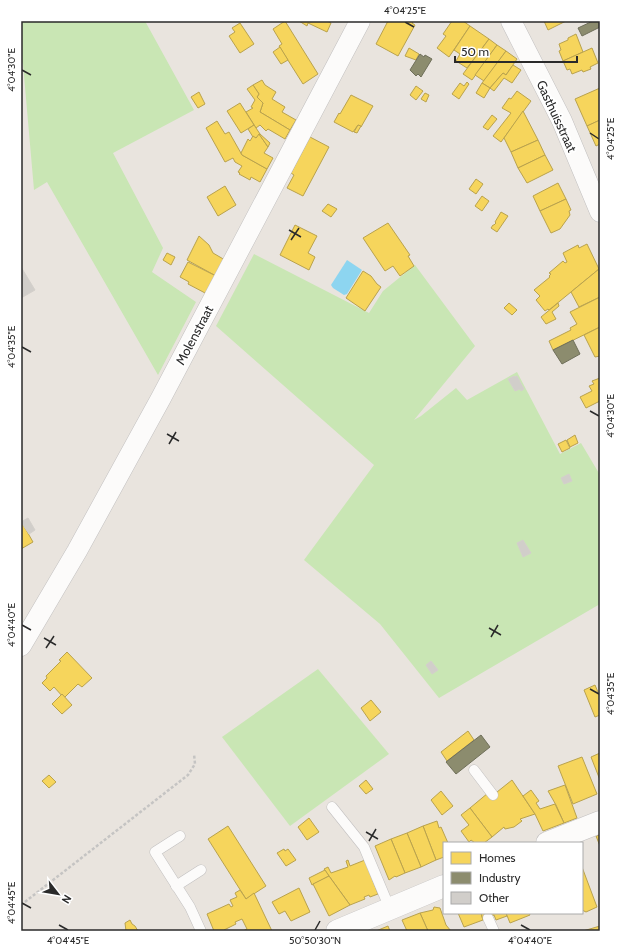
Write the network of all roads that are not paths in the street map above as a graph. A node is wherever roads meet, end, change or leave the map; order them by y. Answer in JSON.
{"nodes":[{"id":1,"x":360,"y":21,"type":"edge"},
{"id":2,"x":510,"y":21,"type":"edge"},
{"id":3,"x":600,"y":212,"type":"edge"},
{"id":4,"x":21,"y":646,"type":"edge"},
{"id":5,"x":474,"y":770,"type":"dead end"},
{"id":6,"x":494,"y":795,"type":"dead end"},
{"id":7,"x":332,"y":807,"type":"dead end"},
{"id":8,"x":600,"y":822,"type":"edge"},
{"id":9,"x":180,"y":836,"type":"dead end"},
{"id":10,"x":550,"y":842,"type":"edge"},
{"id":11,"x":201,"y":870,"type":"dead end"},
{"id":12,"x":176,"y":886,"type":"junction"},
{"id":13,"x":443,"y":886,"type":"edge"},
{"id":14,"x":390,"y":909,"type":"junction"},
{"id":15,"x":488,"y":918,"type":"dead end"},
{"id":16,"x":201,"y":931,"type":"edge"},
{"id":17,"x":337,"y":931,"type":"edge"},
{"id":18,"x":494,"y":931,"type":"edge"}],
"edges":[{"from":1,"to":4,"type":"street","name":"Molenstraat"},
{"from":2,"to":3,"type":"street","name":"Gasthuisstraat"},
{"from":5,"to":6,"type":"lane"},
{"from":7,"to":14,"type":"lane"},
{"from":8,"to":10,"type":"main road"},
{"from":9,"to":12,"type":"lane"},
{"from":11,"to":12,"type":"lane"},
{"from":12,"to":16,"type":"lane"},
{"from":13,"to":14,"type":"main road"},
{"from":14,"to":17,"type":"main road"},
{"from":15,"to":18,"type":"lane"}]}
